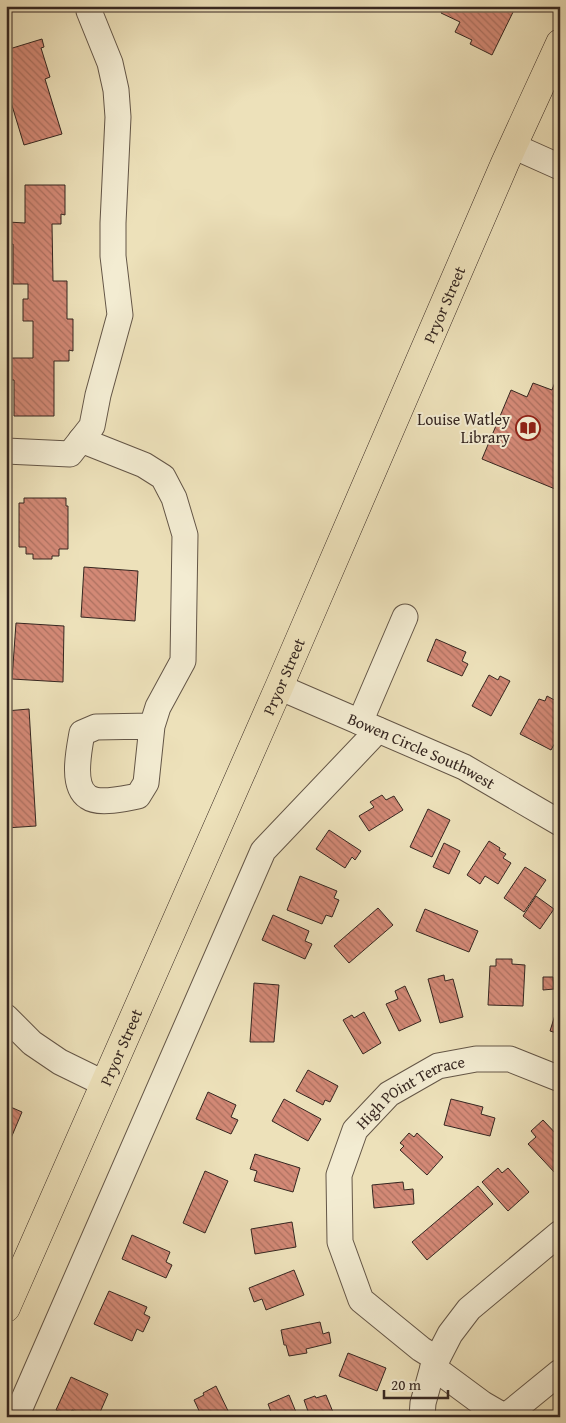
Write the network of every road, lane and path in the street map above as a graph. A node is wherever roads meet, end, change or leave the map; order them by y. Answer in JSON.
{"nodes":[{"id":1,"x":87,"y":8,"type":"edge"},
{"id":2,"x":560,"y":43,"type":"edge"},
{"id":3,"x":513,"y":146,"type":"junction"},
{"id":4,"x":560,"y":167,"type":"edge"},
{"id":5,"x":81,"y":440,"type":"junction"},
{"id":6,"x":6,"y":451,"type":"edge"},
{"id":7,"x":405,"y":617,"type":"dead end"},
{"id":8,"x":279,"y":688,"type":"junction"},
{"id":9,"x":152,"y":726,"type":"dead end"},
{"id":10,"x":369,"y":726,"type":"junction"},
{"id":11,"x":560,"y":823,"type":"edge"},
{"id":12,"x":6,"y":1017,"type":"edge"},
{"id":13,"x":560,"y":1079,"type":"edge"},
{"id":14,"x":105,"y":1084,"type":"junction"},
{"id":15,"x":560,"y":1233,"type":"edge"},
{"id":16,"x":6,"y":1308,"type":"edge"},
{"id":17,"x":435,"y":1363,"type":"junction"},
{"id":18,"x":560,"y":1372,"type":"edge"},
{"id":19,"x":16,"y":1417,"type":"edge"},
{"id":20,"x":422,"y":1417,"type":"edge"}],
"edges":[{"from":1,"to":5,"type":"street"},
{"from":2,"to":3,"type":"main road","name":"Pryor Street"},
{"from":3,"to":4,"type":"street"},
{"from":3,"to":8,"type":"main road","name":"Pryor Street"},
{"from":5,"to":6,"type":"street"},
{"from":5,"to":9,"type":"street"},
{"from":7,"to":10,"type":"street"},
{"from":8,"to":10,"type":"street","name":"Bowen Circle Southwest"},
{"from":8,"to":14,"type":"main road","name":"Pryor Street"},
{"from":10,"to":11,"type":"street","name":"Bowen Circle Southwest"},
{"from":10,"to":19,"type":"street"},
{"from":12,"to":14,"type":"street"},
{"from":13,"to":17,"type":"street","name":"High POint Terrace"},
{"from":14,"to":16,"type":"main road","name":"Pryor Street"},
{"from":15,"to":17,"type":"street"},
{"from":17,"to":18,"type":"street","name":"High POint Terrace"},
{"from":17,"to":20,"type":"street"}]}
